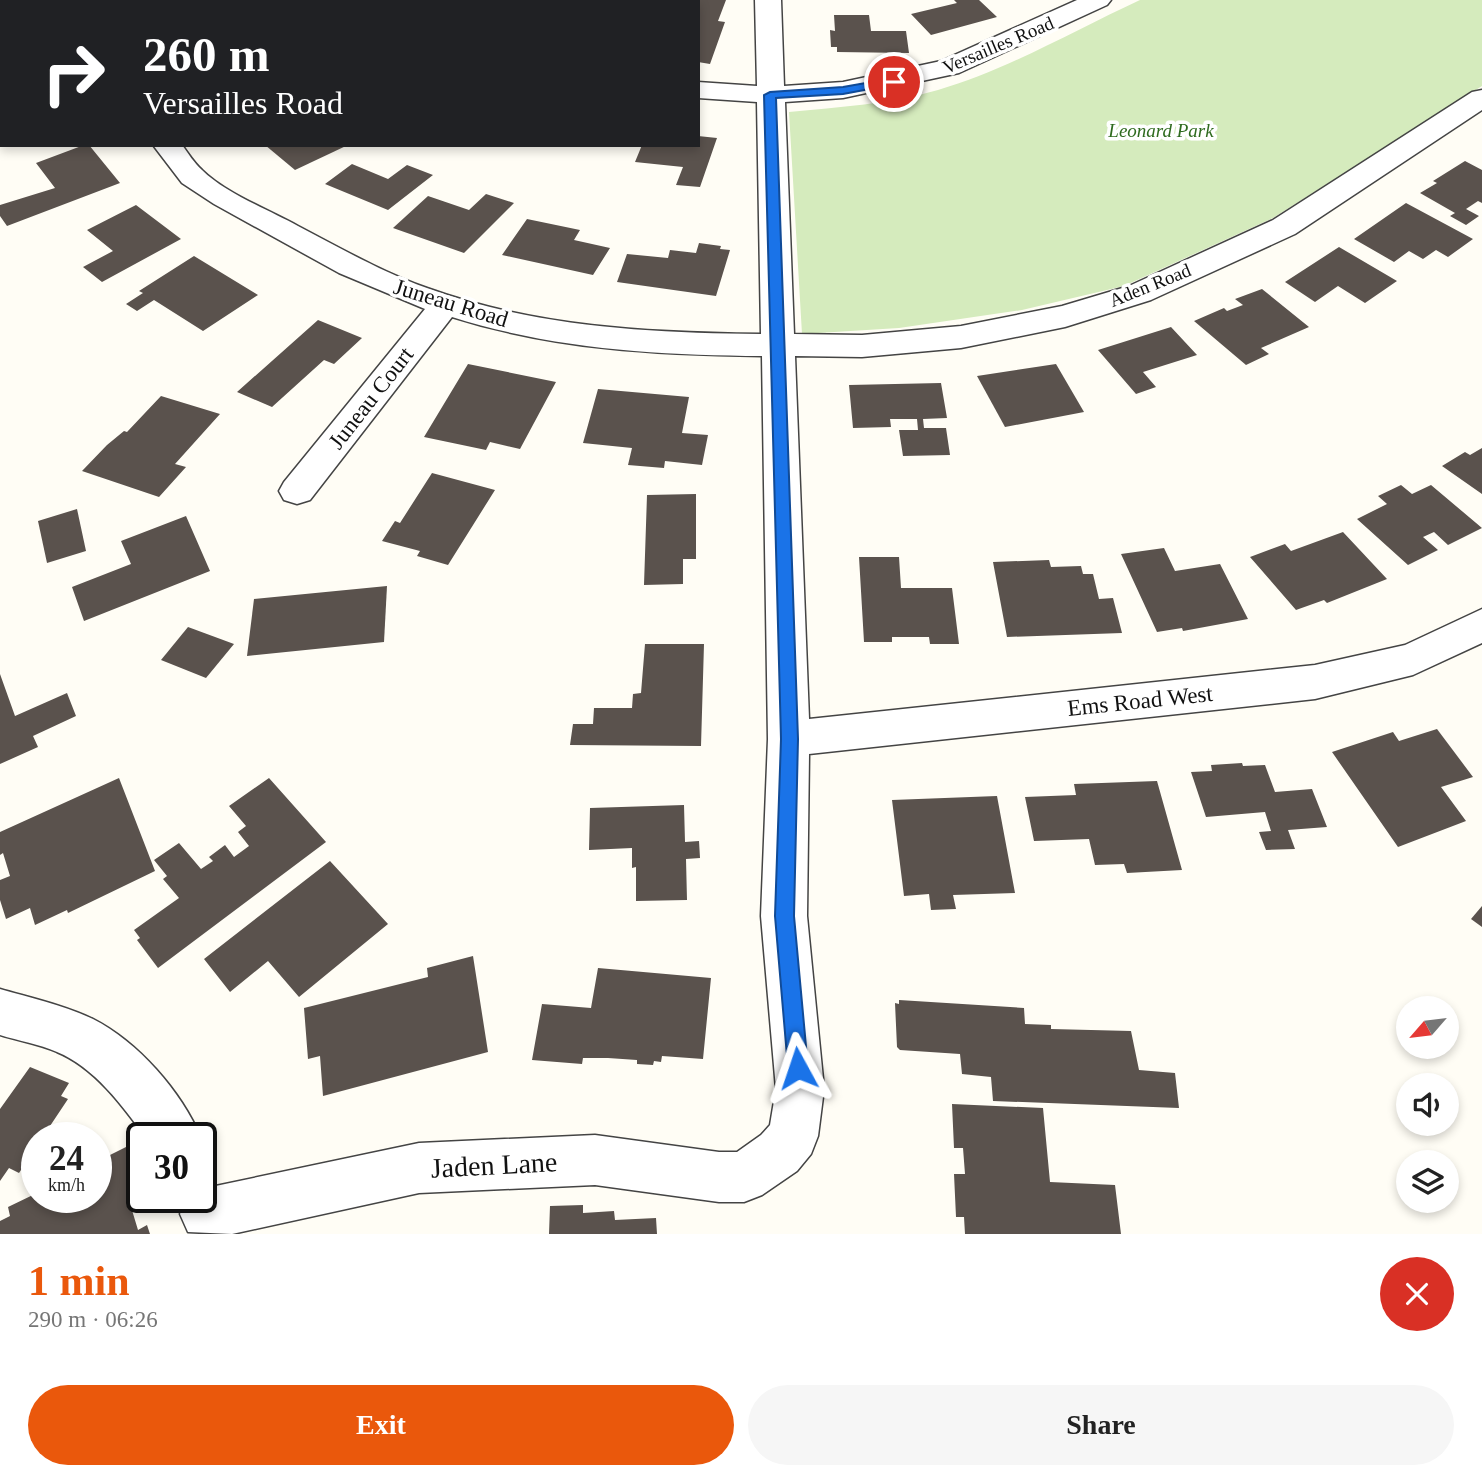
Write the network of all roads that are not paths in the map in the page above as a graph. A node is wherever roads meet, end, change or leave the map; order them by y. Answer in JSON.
{"nodes":[{"id":1,"x":768,"y":0,"type":"edge"},
{"id":2,"x":1098,"y":0,"type":"edge"},
{"id":3,"x":700,"y":90,"type":"edge"},
{"id":4,"x":770,"y":95,"type":"junction"},
{"id":5,"x":1482,"y":98,"type":"edge"},
{"id":6,"x":169,"y":147,"type":"edge"},
{"id":7,"x":445,"y":304,"type":"junction"},
{"id":8,"x":776,"y":345,"type":"junction"},
{"id":9,"x":297,"y":491,"type":"dead end"},
{"id":10,"x":1474,"y":640,"type":"edge"},
{"id":11,"x":789,"y":739,"type":"junction"},
{"id":12,"x":0,"y":1012,"type":"edge"},
{"id":13,"x":165,"y":1122,"type":"edge"},
{"id":14,"x":205,"y":1215,"type":"edge"}],
"edges":[{"from":1,"to":4,"type":"street"},
{"from":2,"to":4,"type":"street","name":"Versailles Road"},
{"from":3,"to":4,"type":"street","name":"Versailles Road"},
{"from":4,"to":8,"type":"street"},
{"from":5,"to":8,"type":"street","name":"Aden Road"},
{"from":6,"to":7,"type":"street","name":"Juneau Road"},
{"from":7,"to":8,"type":"street","name":"Juneau Road"},
{"from":7,"to":9,"type":"street","name":"Juneau Court"},
{"from":8,"to":11,"type":"street"},
{"from":10,"to":11,"type":"street","name":"Ems Road West"},
{"from":11,"to":14,"type":"street","name":"Jaden Lane"},
{"from":12,"to":13,"type":"street"}]}
